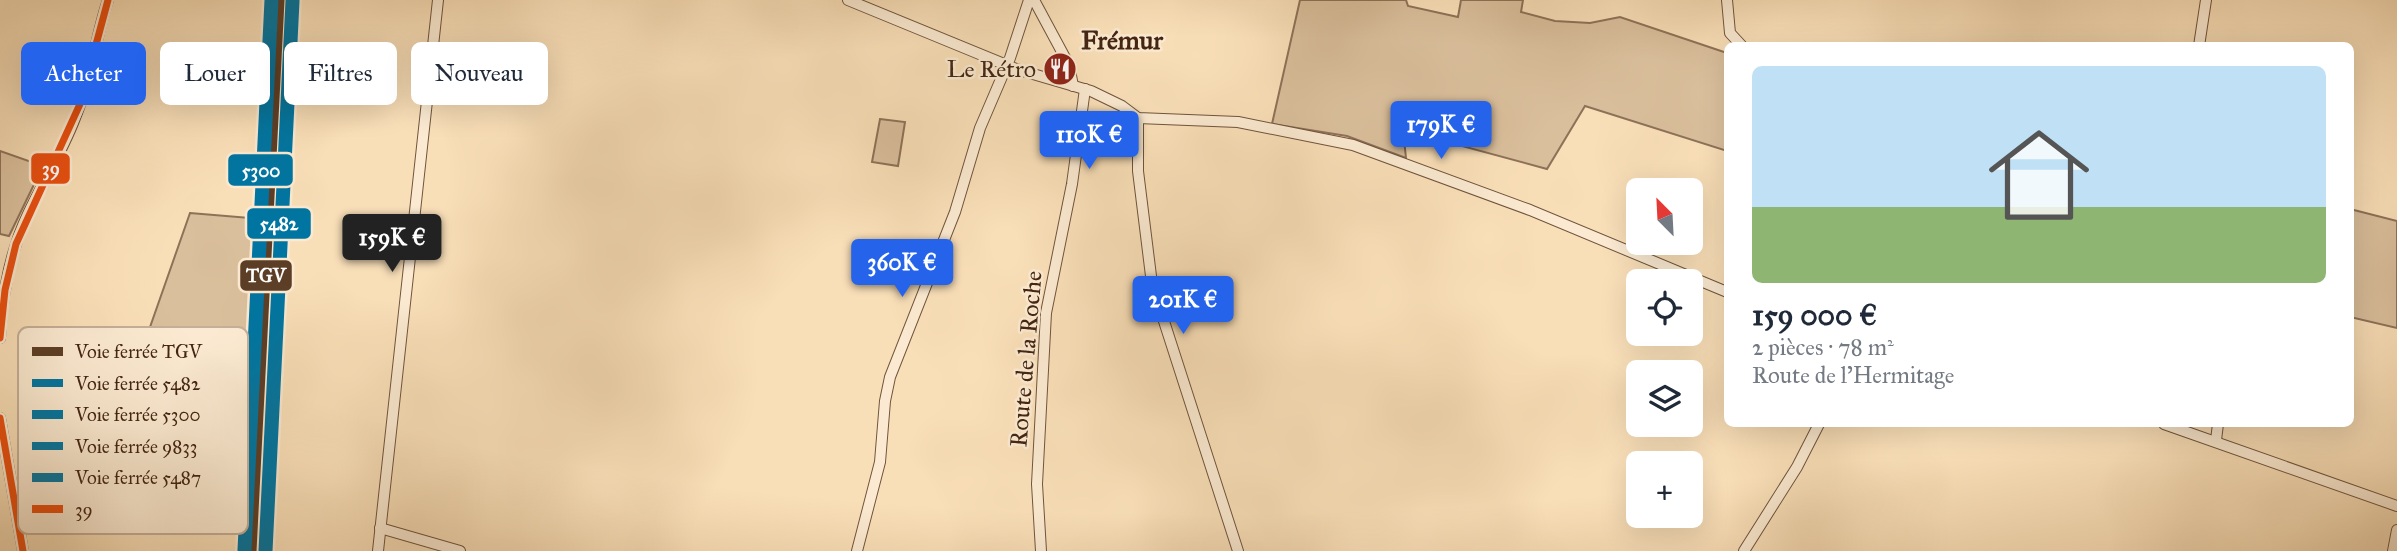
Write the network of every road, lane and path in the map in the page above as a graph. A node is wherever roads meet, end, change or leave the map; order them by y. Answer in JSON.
{"nodes":[{"id":1,"x":108,"y":0,"type":"edge"},
{"id":2,"x":439,"y":0,"type":"edge"},
{"id":3,"x":848,"y":0,"type":"edge"},
{"id":4,"x":1029,"y":0,"type":"edge"},
{"id":5,"x":1034,"y":0,"type":"edge"},
{"id":6,"x":1727,"y":0,"type":"edge"},
{"id":7,"x":2206,"y":0,"type":"edge"},
{"id":8,"x":1739,"y":42,"type":"edge"},
{"id":9,"x":2200,"y":42,"type":"edge"},
{"id":10,"x":1006,"y":65,"type":"junction"},
{"id":11,"x":1073,"y":86,"type":"junction"},
{"id":12,"x":1085,"y":89,"type":"junction"},
{"id":13,"x":1138,"y":118,"type":"junction"},
{"id":14,"x":1724,"y":291,"type":"edge"},
{"id":15,"x":0,"y":338,"type":"edge"},
{"id":16,"x":0,"y":418,"type":"edge"},
{"id":17,"x":1817,"y":427,"type":"edge"},
{"id":18,"x":2174,"y":427,"type":"edge"},
{"id":19,"x":2218,"y":427,"type":"edge"},
{"id":20,"x":2216,"y":440,"type":"junction"},
{"id":21,"x":2397,"y":506,"type":"edge"},
{"id":22,"x":18,"y":522,"type":"edge"},
{"id":23,"x":380,"y":528,"type":"junction"},
{"id":24,"x":2397,"y":530,"type":"edge"},
{"id":25,"x":378,"y":551,"type":"edge"},
{"id":26,"x":460,"y":551,"type":"edge"},
{"id":27,"x":857,"y":551,"type":"edge"},
{"id":28,"x":1041,"y":551,"type":"edge"},
{"id":29,"x":1238,"y":551,"type":"edge"},
{"id":30,"x":1744,"y":551,"type":"edge"},
{"id":31,"x":2392,"y":551,"type":"edge"}],
"edges":[{"from":1,"to":15,"type":"street"},
{"from":2,"to":23,"type":"street"},
{"from":3,"to":10,"type":"street"},
{"from":4,"to":10,"type":"street"},
{"from":5,"to":11,"type":"street"},
{"from":6,"to":8,"type":"street"},
{"from":7,"to":9,"type":"street"},
{"from":10,"to":11,"type":"street"},
{"from":10,"to":27,"type":"street"},
{"from":11,"to":12,"type":"street"},
{"from":12,"to":13,"type":"street"},
{"from":12,"to":28,"type":"street","name":"Route de la Roche"},
{"from":13,"to":14,"type":"street"},
{"from":13,"to":29,"type":"street"},
{"from":16,"to":22,"type":"street"},
{"from":17,"to":30,"type":"street"},
{"from":18,"to":20,"type":"street"},
{"from":19,"to":20,"type":"street"},
{"from":20,"to":21,"type":"street"},
{"from":23,"to":25,"type":"street"},
{"from":23,"to":26,"type":"street"},
{"from":24,"to":31,"type":"street"}]}
